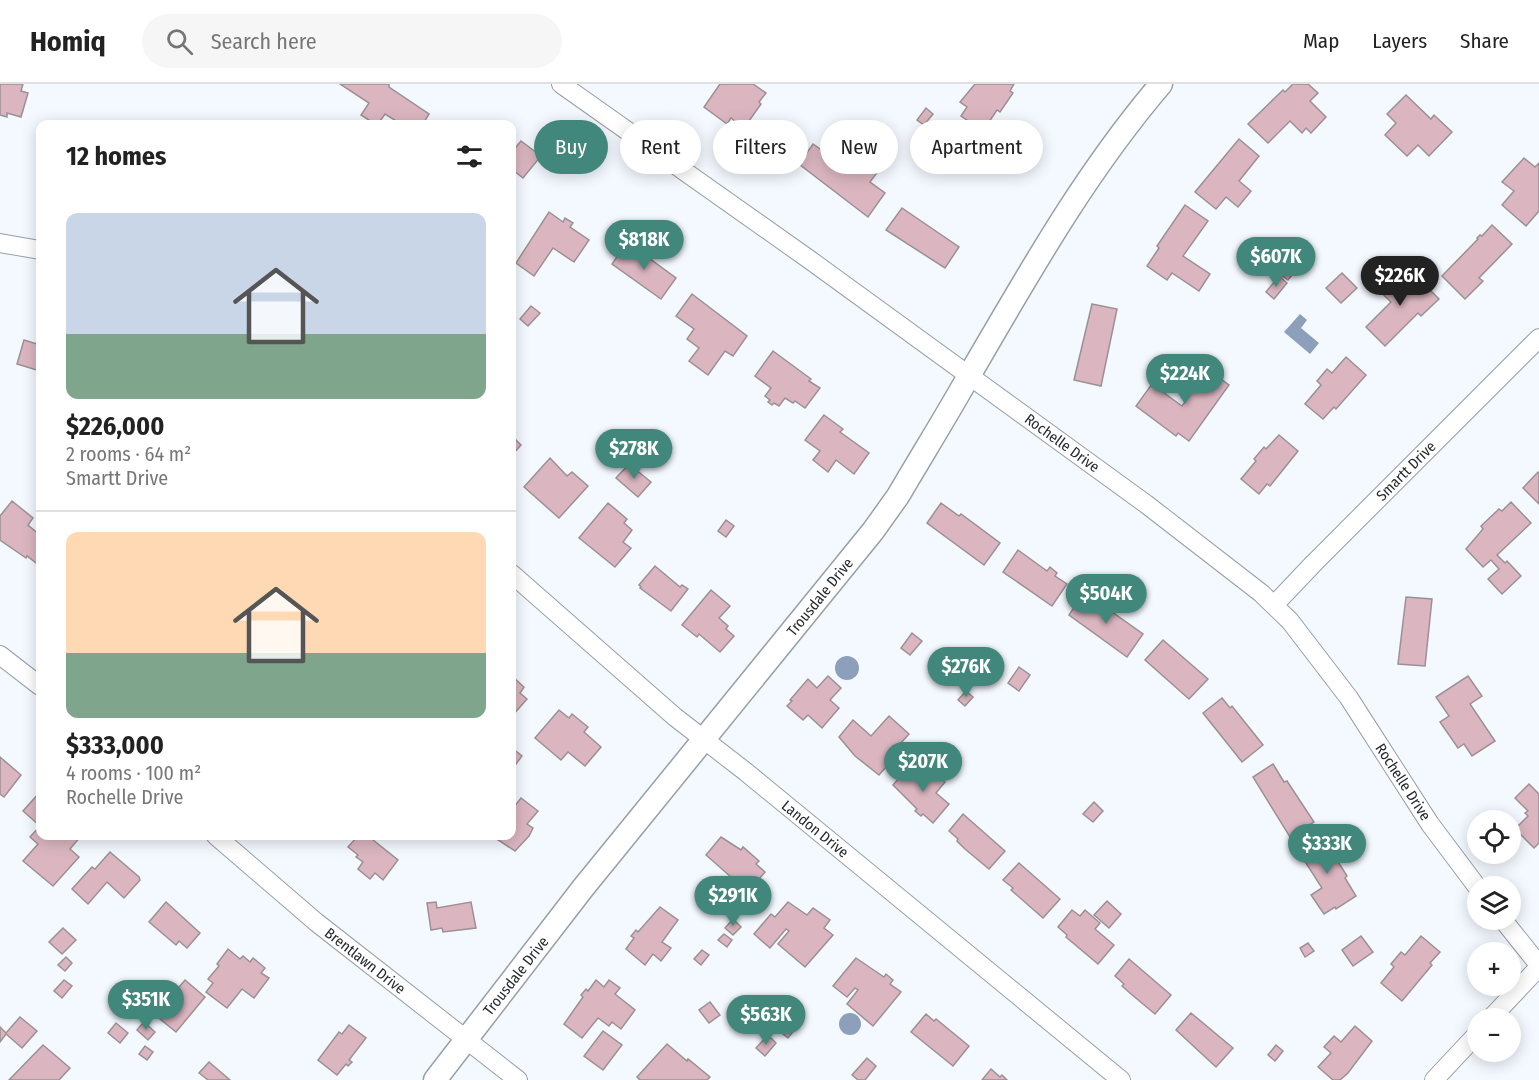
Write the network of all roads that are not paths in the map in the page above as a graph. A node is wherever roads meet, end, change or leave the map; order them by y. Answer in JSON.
{"nodes":[{"id":1,"x":561,"y":84,"type":"edge"},
{"id":2,"x":1161,"y":84,"type":"edge"},
{"id":3,"x":0,"y":243,"type":"edge"},
{"id":4,"x":36,"y":249,"type":"edge"},
{"id":5,"x":1539,"y":338,"type":"edge"},
{"id":6,"x":969,"y":376,"type":"junction"},
{"id":7,"x":516,"y":578,"type":"edge"},
{"id":8,"x":1274,"y":605,"type":"junction"},
{"id":9,"x":0,"y":655,"type":"edge"},
{"id":10,"x":36,"y":683,"type":"edge"},
{"id":11,"x":703,"y":739,"type":"junction"},
{"id":12,"x":221,"y":840,"type":"edge"},
{"id":13,"x":1469,"y":876,"type":"edge"},
{"id":14,"x":1511,"y":930,"type":"edge"},
{"id":15,"x":1539,"y":966,"type":"edge"},
{"id":16,"x":1500,"y":1008,"type":"edge"},
{"id":17,"x":466,"y":1040,"type":"junction"},
{"id":18,"x":1467,"y":1045,"type":"edge"},
{"id":19,"x":435,"y":1080,"type":"edge"},
{"id":20,"x":518,"y":1080,"type":"edge"},
{"id":21,"x":1121,"y":1080,"type":"edge"},
{"id":22,"x":1434,"y":1080,"type":"edge"}],
"edges":[{"from":1,"to":6,"type":"street","name":"Rochelle Drive"},
{"from":2,"to":6,"type":"street","name":"Trousdale Drive"},
{"from":3,"to":4,"type":"street"},
{"from":5,"to":8,"type":"street","name":"Smartt Drive"},
{"from":6,"to":8,"type":"street","name":"Rochelle Drive"},
{"from":6,"to":11,"type":"street","name":"Trousdale Drive"},
{"from":7,"to":11,"type":"street","name":"Landon Drive"},
{"from":8,"to":13,"type":"street","name":"Rochelle Drive"},
{"from":9,"to":10,"type":"street"},
{"from":11,"to":17,"type":"street","name":"Trousdale Drive"},
{"from":11,"to":21,"type":"street","name":"Landon Drive"},
{"from":12,"to":17,"type":"street","name":"Brentlawn Drive"},
{"from":14,"to":15,"type":"street"},
{"from":15,"to":16,"type":"street"},
{"from":17,"to":19,"type":"street","name":"Trousdale Drive"},
{"from":17,"to":20,"type":"street","name":"Brentlawn Drive"},
{"from":18,"to":22,"type":"street"}]}
